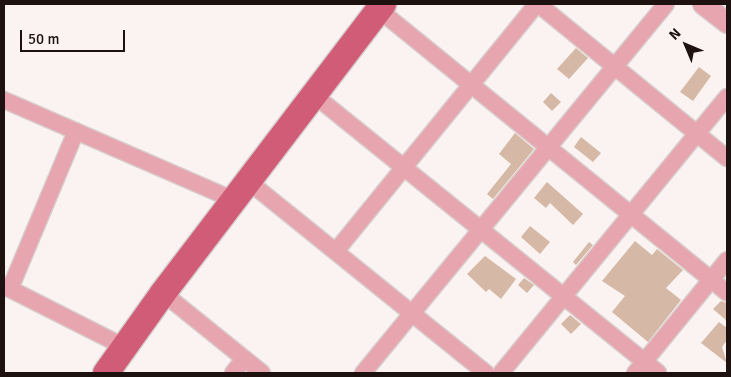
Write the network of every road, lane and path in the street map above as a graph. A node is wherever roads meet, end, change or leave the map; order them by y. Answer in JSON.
{"nodes":[{"id":1,"x":538,"y":4,"type":"edge"},
{"id":2,"x":666,"y":4,"type":"edge"},
{"id":3,"x":703,"y":4,"type":"edge"},
{"id":4,"x":381,"y":7,"type":"edge"},
{"id":5,"x":727,"y":23,"type":"edge"},
{"id":6,"x":615,"y":66,"type":"junction"},
{"id":7,"x":471,"y":85,"type":"junction"},
{"id":8,"x":314,"y":95,"type":"junction"},
{"id":9,"x":727,"y":97,"type":"edge"},
{"id":10,"x":4,"y":100,"type":"edge"},
{"id":11,"x":76,"y":131,"type":"junction"},
{"id":12,"x":697,"y":133,"type":"junction"},
{"id":13,"x":548,"y":147,"type":"junction"},
{"id":14,"x":727,"y":158,"type":"edge"},
{"id":15,"x":404,"y":167,"type":"junction"},
{"id":16,"x":241,"y":190,"type":"junction"},
{"id":17,"x":631,"y":214,"type":"junction"},
{"id":18,"x":481,"y":230,"type":"junction"},
{"id":19,"x":336,"y":251,"type":"junction"},
{"id":20,"x":727,"y":260,"type":"edge"},
{"id":21,"x":711,"y":280,"type":"junction"},
{"id":22,"x":7,"y":288,"type":"edge"},
{"id":23,"x":163,"y":293,"type":"junction"},
{"id":24,"x":727,"y":293,"type":"edge"},
{"id":25,"x":564,"y":296,"type":"junction"},
{"id":26,"x":412,"y":314,"type":"junction"},
{"id":27,"x":125,"y":347,"type":"junction"},
{"id":28,"x":244,"y":359,"type":"junction"},
{"id":29,"x":640,"y":368,"type":"edge"},
{"id":30,"x":106,"y":373,"type":"edge"},
{"id":31,"x":233,"y":373,"type":"edge"},
{"id":32,"x":262,"y":373,"type":"edge"},
{"id":33,"x":363,"y":373,"type":"edge"},
{"id":34,"x":486,"y":373,"type":"edge"},
{"id":35,"x":501,"y":373,"type":"edge"},
{"id":36,"x":658,"y":373,"type":"edge"}],
"edges":[{"from":1,"to":6,"type":"street"},
{"from":1,"to":7,"type":"street"},
{"from":2,"to":6,"type":"street"},
{"from":3,"to":5,"type":"street"},
{"from":4,"to":7,"type":"street"},
{"from":4,"to":8,"type":"main road"},
{"from":6,"to":12,"type":"street"},
{"from":6,"to":13,"type":"street"},
{"from":7,"to":13,"type":"street"},
{"from":7,"to":15,"type":"street"},
{"from":8,"to":15,"type":"street"},
{"from":8,"to":16,"type":"main road"},
{"from":9,"to":12,"type":"street"},
{"from":10,"to":11,"type":"street"},
{"from":11,"to":16,"type":"street"},
{"from":11,"to":22,"type":"street"},
{"from":12,"to":14,"type":"street"},
{"from":12,"to":17,"type":"street"},
{"from":13,"to":17,"type":"street"},
{"from":13,"to":18,"type":"street"},
{"from":15,"to":18,"type":"street"},
{"from":15,"to":19,"type":"street"},
{"from":16,"to":19,"type":"street"},
{"from":16,"to":23,"type":"main road"},
{"from":17,"to":21,"type":"street"},
{"from":17,"to":25,"type":"street"},
{"from":18,"to":25,"type":"street"},
{"from":18,"to":26,"type":"street"},
{"from":19,"to":26,"type":"street"},
{"from":20,"to":21,"type":"street"},
{"from":21,"to":24,"type":"street"},
{"from":21,"to":29,"type":"street"},
{"from":22,"to":27,"type":"street"},
{"from":23,"to":27,"type":"main road"},
{"from":23,"to":28,"type":"street"},
{"from":25,"to":29,"type":"street"},
{"from":25,"to":35,"type":"street"},
{"from":26,"to":33,"type":"street"},
{"from":26,"to":34,"type":"street"},
{"from":27,"to":30,"type":"main road"},
{"from":28,"to":31,"type":"street"},
{"from":28,"to":32,"type":"street"},
{"from":29,"to":36,"type":"street"}]}
